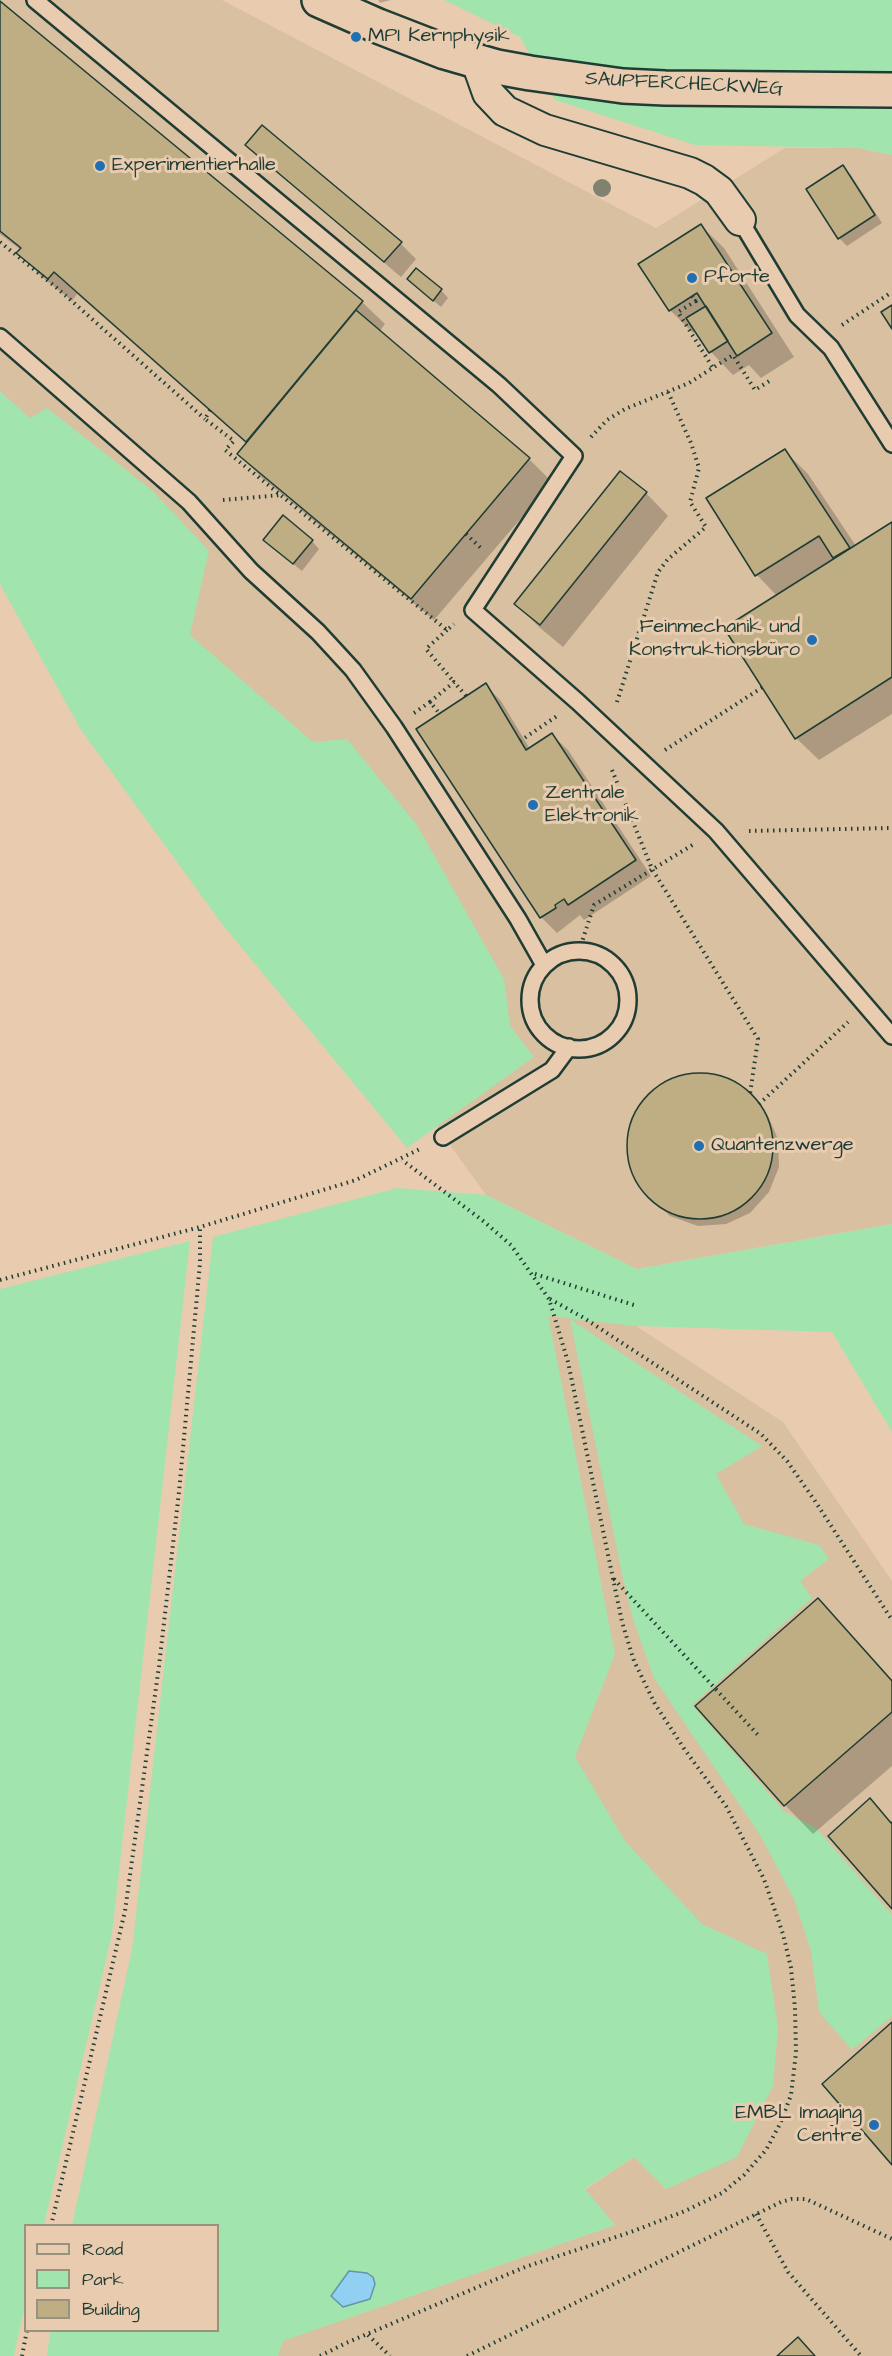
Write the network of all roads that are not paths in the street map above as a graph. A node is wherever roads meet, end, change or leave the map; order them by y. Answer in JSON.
{"nodes":[{"id":1,"x":35,"y":0,"type":"edge"},
{"id":2,"x":319,"y":0,"type":"edge"},
{"id":3,"x":477,"y":62,"type":"junction"},
{"id":4,"x":892,"y":90,"type":"edge"},
{"id":5,"x":740,"y":220,"type":"joint"},
{"id":6,"x":0,"y":337,"type":"edge"},
{"id":7,"x":892,"y":444,"type":"edge"},
{"id":8,"x":544,"y":965,"type":"junction"},
{"id":9,"x":892,"y":1036,"type":"edge"},
{"id":10,"x":569,"y":1047,"type":"junction"},
{"id":11,"x":443,"y":1137,"type":"road end"}],
"edges":[{"from":1,"to":9,"type":"lane"},
{"from":2,"to":3,"type":"street","name":"SAUPFERCHECKWEG"},
{"from":3,"to":4,"type":"street","name":"SAUPFERCHECKWEG"},
{"from":3,"to":5,"type":"street"},
{"from":5,"to":7,"type":"lane"},
{"from":6,"to":8,"type":"lane"},
{"from":8,"to":10,"type":"lane"},
{"from":8,"to":10,"type":"lane"},
{"from":10,"to":11,"type":"lane"}]}
